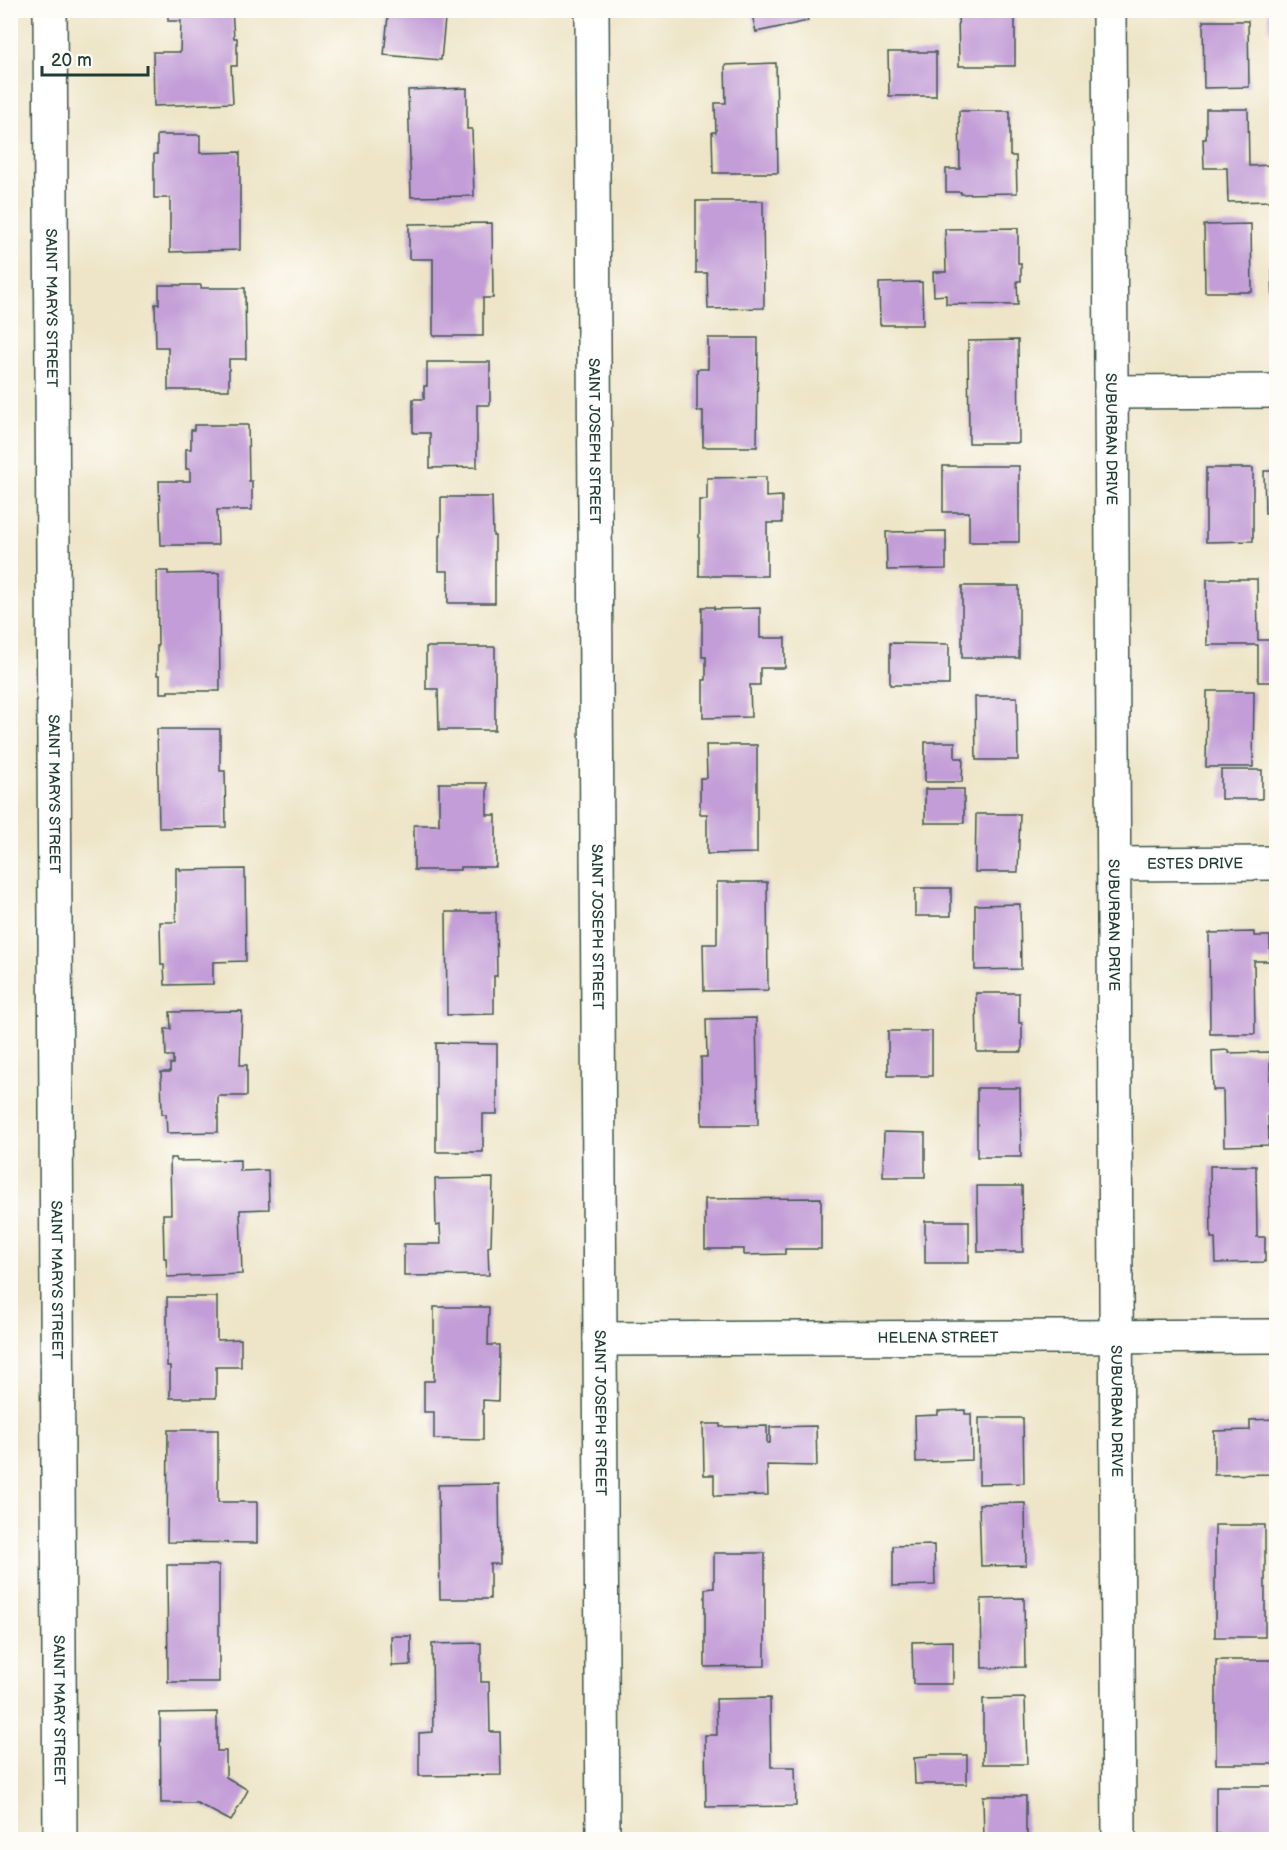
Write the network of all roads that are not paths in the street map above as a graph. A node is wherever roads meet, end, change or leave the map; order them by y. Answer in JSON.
{"nodes":[{"id":1,"x":50,"y":10,"type":"edge"},
{"id":2,"x":1109,"y":10,"type":"edge"},
{"id":3,"x":592,"y":13,"type":"dead end"},
{"id":4,"x":1276,"y":391,"type":"edge"},
{"id":5,"x":1111,"y":392,"type":"junction"},
{"id":6,"x":1276,"y":863,"type":"edge"},
{"id":7,"x":1114,"y":864,"type":"junction"},
{"id":8,"x":1116,"y":1336,"type":"junction"},
{"id":9,"x":1276,"y":1336,"type":"edge"},
{"id":10,"x":600,"y":1339,"type":"junction"},
{"id":11,"x":59,"y":1579,"type":"joint"},
{"id":12,"x":60,"y":1839,"type":"edge"},
{"id":13,"x":603,"y":1839,"type":"edge"},
{"id":14,"x":1119,"y":1839,"type":"edge"}],
"edges":[{"from":1,"to":11,"type":"street","name":"SAINT MARYS STREET"},
{"from":2,"to":5,"type":"street","name":"SUBURBAN DRIVE"},
{"from":3,"to":10,"type":"street","name":"SAINT JOSEPH STREET"},
{"from":4,"to":5,"type":"street"},
{"from":5,"to":7,"type":"street","name":"SUBURBAN DRIVE"},
{"from":6,"to":7,"type":"street","name":"ESTES DRIVE"},
{"from":7,"to":8,"type":"street","name":"SUBURBAN DRIVE"},
{"from":8,"to":9,"type":"street","name":"HELENA STREET"},
{"from":8,"to":10,"type":"street","name":"HELENA STREET"},
{"from":8,"to":14,"type":"street","name":"SUBURBAN DRIVE"},
{"from":10,"to":13,"type":"street","name":"SAINT JOSEPH STREET"},
{"from":11,"to":12,"type":"street","name":"SAINT MARY STREET"}]}
